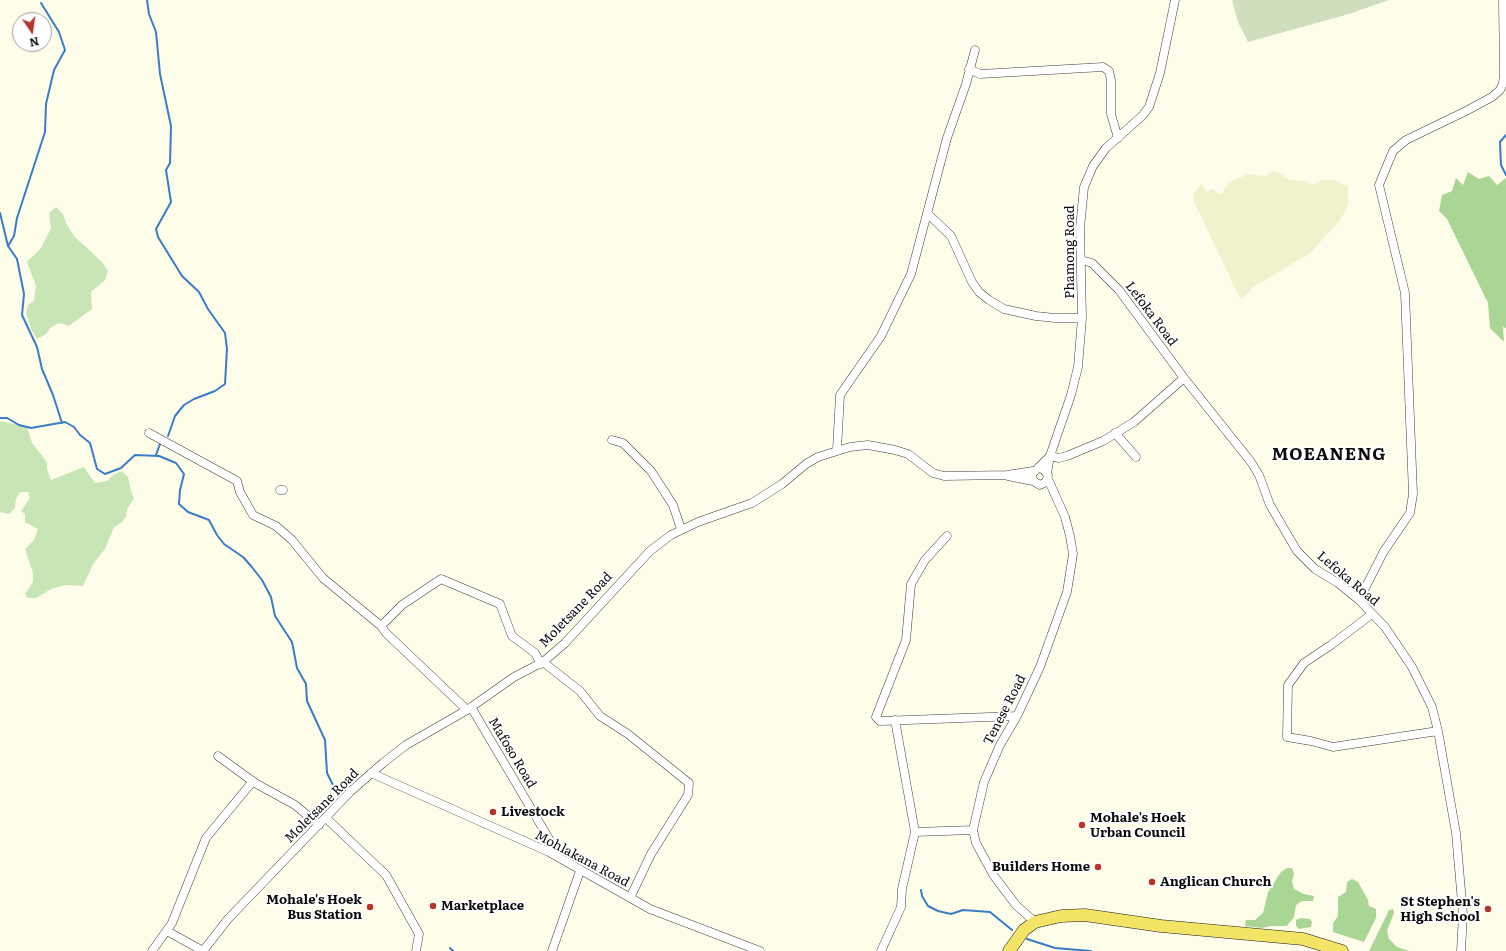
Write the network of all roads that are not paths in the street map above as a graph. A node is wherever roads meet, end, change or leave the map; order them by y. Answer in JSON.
{"nodes":[{"id":1,"x":1175,"y":0,"type":"edge"},
{"id":2,"x":1502,"y":0,"type":"edge"},
{"id":3,"x":975,"y":50,"type":"dead end"},
{"id":4,"x":969,"y":69,"type":"junction"},
{"id":5,"x":1118,"y":138,"type":"junction"},
{"id":6,"x":928,"y":214,"type":"junction"},
{"id":7,"x":1081,"y":260,"type":"junction"},
{"id":8,"x":1082,"y":318,"type":"junction"},
{"id":9,"x":1184,"y":378,"type":"junction"},
{"id":10,"x":149,"y":433,"type":"dead end"},
{"id":11,"x":1115,"y":433,"type":"junction"},
{"id":12,"x":612,"y":440,"type":"dead end"},
{"id":13,"x":837,"y":450,"type":"junction"},
{"id":14,"x":1050,"y":456,"type":"junction"},
{"id":15,"x":1136,"y":458,"type":"dead end"},
{"id":16,"x":1036,"y":470,"type":"junction"},
{"id":17,"x":1007,"y":475,"type":"junction"},
{"id":18,"x":1047,"y":476,"type":"junction"},
{"id":19,"x":1037,"y":483,"type":"junction"},
{"id":20,"x":1053,"y":494,"type":"junction"},
{"id":21,"x":681,"y":529,"type":"junction"},
{"id":22,"x":947,"y":536,"type":"dead end"},
{"id":23,"x":1359,"y":600,"type":"junction"},
{"id":24,"x":1372,"y":614,"type":"junction"},
{"id":25,"x":381,"y":626,"type":"junction"},
{"id":26,"x":542,"y":663,"type":"junction"},
{"id":27,"x":469,"y":709,"type":"junction"},
{"id":28,"x":1017,"y":716,"type":"junction"},
{"id":29,"x":896,"y":720,"type":"junction"},
{"id":30,"x":1438,"y":731,"type":"junction"},
{"id":31,"x":218,"y":756,"type":"dead end"},
{"id":32,"x":371,"y":773,"type":"junction"},
{"id":33,"x":253,"y":780,"type":"junction"},
{"id":34,"x":326,"y":818,"type":"junction"},
{"id":35,"x":319,"y":825,"type":"junction"},
{"id":36,"x":973,"y":830,"type":"junction"},
{"id":37,"x":915,"y":832,"type":"junction"},
{"id":38,"x":549,"y":852,"type":"junction"},
{"id":39,"x":580,"y":871,"type":"junction"},
{"id":40,"x":630,"y":898,"type":"junction"},
{"id":41,"x":1035,"y":922,"type":"junction"},
{"id":42,"x":168,"y":931,"type":"junction"},
{"id":43,"x":152,"y":951,"type":"edge"},
{"id":44,"x":203,"y":951,"type":"edge"},
{"id":45,"x":416,"y":951,"type":"edge"},
{"id":46,"x":552,"y":951,"type":"edge"},
{"id":47,"x":760,"y":951,"type":"edge"},
{"id":48,"x":881,"y":951,"type":"edge"},
{"id":49,"x":1009,"y":951,"type":"edge"},
{"id":50,"x":1342,"y":951,"type":"edge"},
{"id":51,"x":1461,"y":951,"type":"edge"}],
"edges":[{"from":1,"to":5,"type":"street","name":"Phamong Road"},
{"from":2,"to":23,"type":"street"},
{"from":3,"to":4,"type":"street"},
{"from":4,"to":5,"type":"street"},
{"from":4,"to":6,"type":"street"},
{"from":5,"to":7,"type":"street","name":"Phamong Road"},
{"from":6,"to":8,"type":"street"},
{"from":6,"to":13,"type":"street"},
{"from":7,"to":8,"type":"street","name":"Phamong Road"},
{"from":7,"to":9,"type":"street","name":"Lefoka Road"},
{"from":8,"to":14,"type":"street","name":"Phamong Road"},
{"from":9,"to":11,"type":"street"},
{"from":9,"to":23,"type":"street","name":"Lefoka Road"},
{"from":10,"to":25,"type":"street"},
{"from":11,"to":14,"type":"street"},
{"from":11,"to":15,"type":"street"},
{"from":12,"to":21,"type":"street"},
{"from":13,"to":17,"type":"street","name":"Moletsane Road"},
{"from":13,"to":21,"type":"street","name":"Moletsane Road"},
{"from":14,"to":16,"type":"street","name":"Phamong Road"},
{"from":14,"to":18,"type":"street","name":"Phamong Road"},
{"from":16,"to":17,"type":"street","name":"Moletsane Road"},
{"from":16,"to":18,"type":"street"},
{"from":16,"to":19,"type":"street"},
{"from":17,"to":19,"type":"street","name":"Moletsane Road"},
{"from":18,"to":19,"type":"street"},
{"from":18,"to":20,"type":"street","name":"Tenese Road"},
{"from":19,"to":20,"type":"street","name":"Tenese Road"},
{"from":20,"to":28,"type":"street","name":"Tenese Road"},
{"from":21,"to":26,"type":"street","name":"Moletsane Road"},
{"from":22,"to":29,"type":"street"},
{"from":23,"to":24,"type":"street","name":"Lefoka Road"},
{"from":24,"to":30,"type":"street","name":"Lefoka Road"},
{"from":24,"to":30,"type":"street"},
{"from":25,"to":26,"type":"street"},
{"from":25,"to":27,"type":"street"},
{"from":26,"to":27,"type":"street","name":"Moletsane Road"},
{"from":26,"to":40,"type":"street"},
{"from":27,"to":32,"type":"street","name":"Moletsane Road"},
{"from":27,"to":38,"type":"street","name":"Mafoso Road"},
{"from":28,"to":29,"type":"street"},
{"from":28,"to":36,"type":"street","name":"Tenese Road"},
{"from":29,"to":37,"type":"street"},
{"from":30,"to":51,"type":"street","name":"Lefoka Road"},
{"from":31,"to":33,"type":"street"},
{"from":32,"to":34,"type":"street","name":"Moletsane Road"},
{"from":32,"to":38,"type":"street","name":"Mohlakana Road"},
{"from":33,"to":35,"type":"street"},
{"from":33,"to":42,"type":"street"},
{"from":34,"to":35,"type":"street","name":"Moletsane Road"},
{"from":34,"to":45,"type":"street"},
{"from":35,"to":44,"type":"street","name":"Moletsane Road"},
{"from":36,"to":37,"type":"street"},
{"from":36,"to":41,"type":"street"},
{"from":37,"to":48,"type":"street"},
{"from":38,"to":39,"type":"street","name":"Mohlakana Road"},
{"from":39,"to":40,"type":"street","name":"Mohlakana Road"},
{"from":39,"to":46,"type":"street"},
{"from":40,"to":47,"type":"street","name":"Mohlakana Road"},
{"from":41,"to":49,"type":"main road"},
{"from":41,"to":50,"type":"main road"},
{"from":42,"to":43,"type":"street"},
{"from":42,"to":44,"type":"street"}]}
